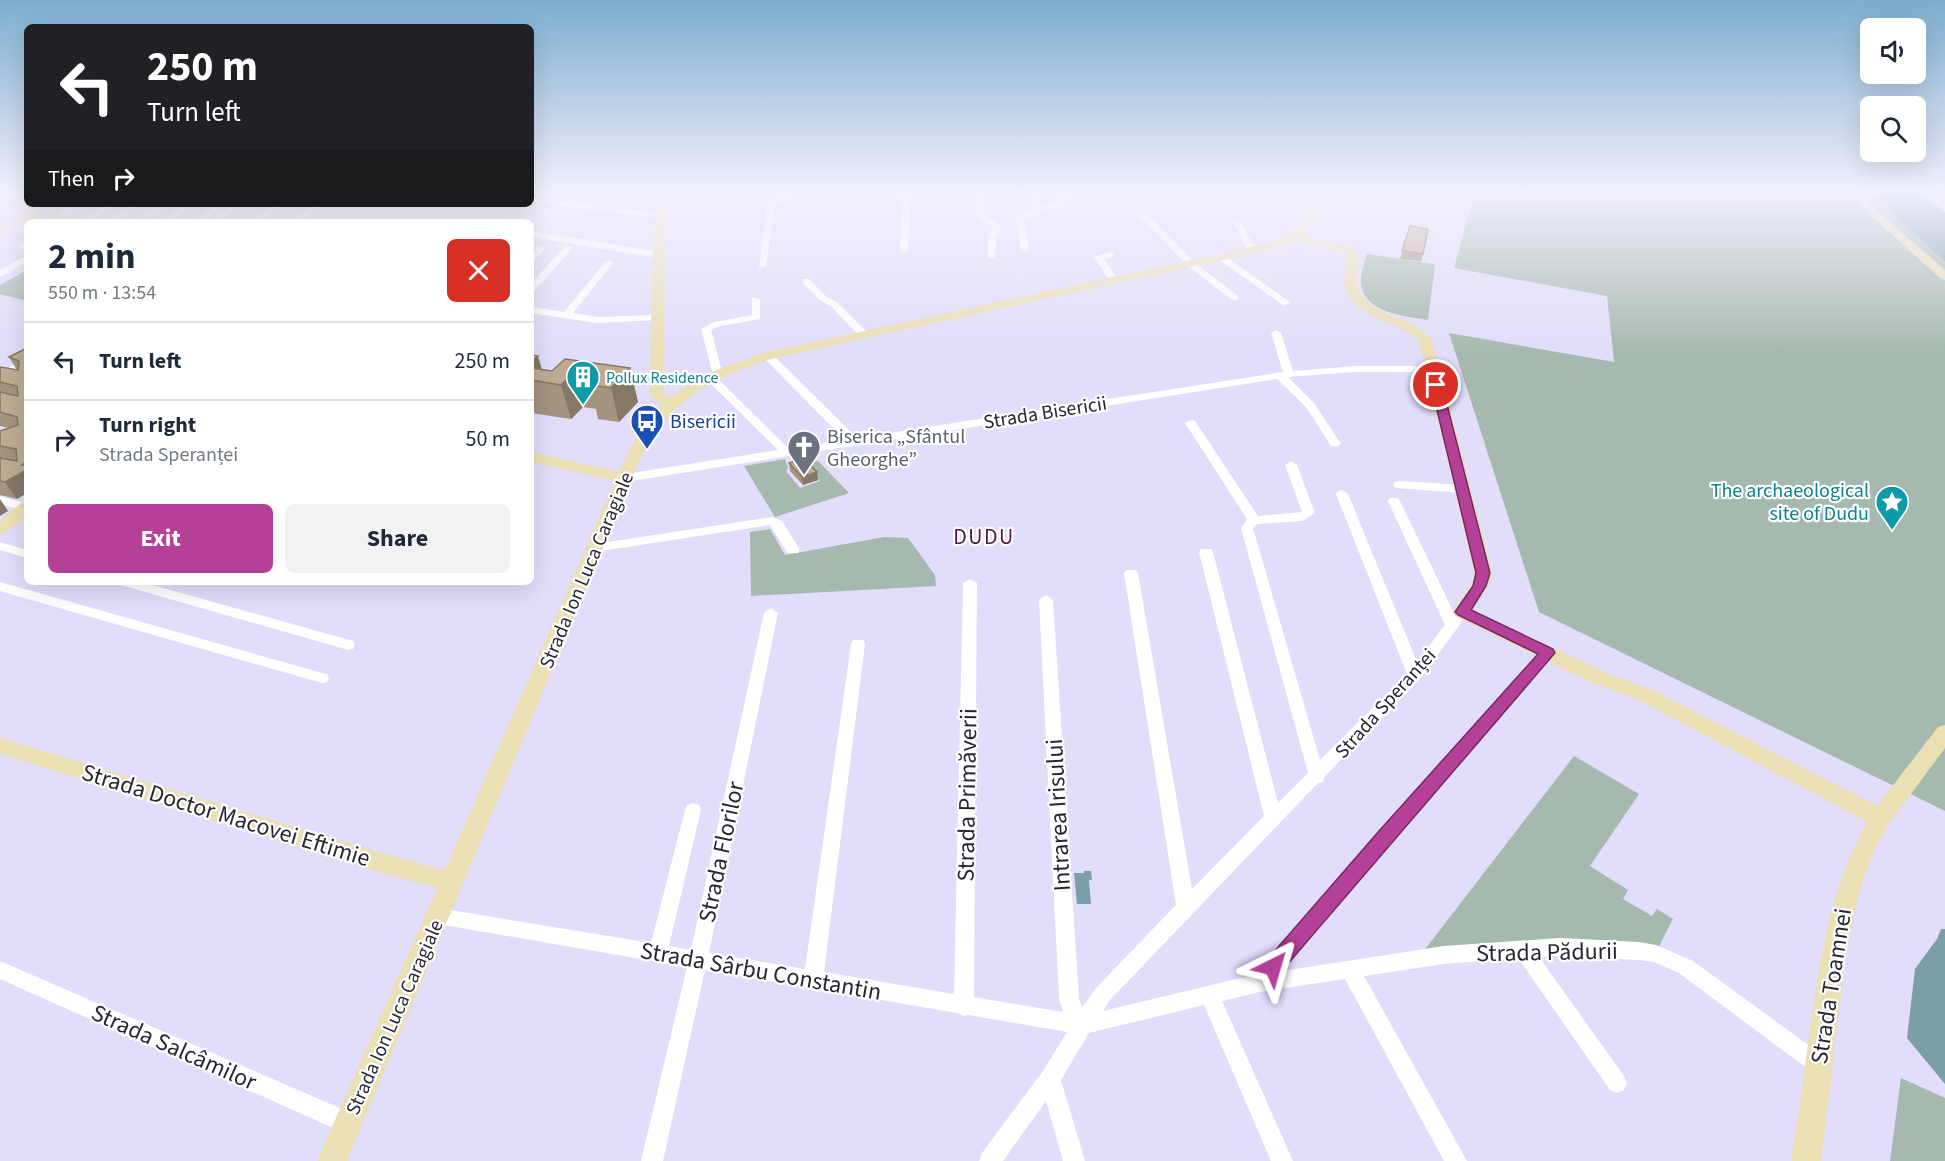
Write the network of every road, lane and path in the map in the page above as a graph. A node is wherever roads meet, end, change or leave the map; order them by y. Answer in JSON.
{"nodes":[{"id":1,"x":605,"y":246,"type":"edge"},
{"id":2,"x":659,"y":246,"type":"edge"},
{"id":3,"x":765,"y":246,"type":"edge"},
{"id":4,"x":904,"y":246,"type":"edge"},
{"id":5,"x":992,"y":246,"type":"edge"},
{"id":6,"x":1174,"y":246,"type":"edge"},
{"id":7,"x":1250,"y":246,"type":"edge"},
{"id":8,"x":1268,"y":246,"type":"edge"},
{"id":9,"x":1333,"y":246,"type":"edge"},
{"id":10,"x":1911,"y":246,"type":"edge"},
{"id":11,"x":542,"y":248,"type":"dead end"},
{"id":12,"x":569,"y":248,"type":"dead end"},
{"id":13,"x":1252,"y":251,"type":"junction"},
{"id":14,"x":904,"y":252,"type":"dead end"},
{"id":15,"x":659,"y":255,"type":"junction"},
{"id":16,"x":1110,"y":255,"type":"dead end"},
{"id":17,"x":534,"y":257,"type":"edge"},
{"id":18,"x":992,"y":257,"type":"dead end"},
{"id":19,"x":1222,"y":258,"type":"junction"},
{"id":20,"x":24,"y":260,"type":"edge"},
{"id":21,"x":609,"y":263,"type":"dead end"},
{"id":22,"x":1191,"y":264,"type":"junction"},
{"id":23,"x":762,"y":266,"type":"dead end"},
{"id":24,"x":0,"y":274,"type":"edge"},
{"id":25,"x":1945,"y":276,"type":"edge"},
{"id":26,"x":806,"y":281,"type":"dead end"},
{"id":27,"x":1114,"y":281,"type":"junction"},
{"id":28,"x":534,"y":286,"type":"edge"},
{"id":29,"x":1235,"y":298,"type":"dead end"},
{"id":30,"x":755,"y":299,"type":"dead end"},
{"id":31,"x":1286,"y":303,"type":"dead end"},
{"id":32,"x":534,"y":311,"type":"edge"},
{"id":33,"x":566,"y":316,"type":"junction"},
{"id":34,"x":657,"y":318,"type":"junction"},
{"id":35,"x":1276,"y":333,"type":"dead end"},
{"id":36,"x":863,"y":334,"type":"junction"},
{"id":37,"x":768,"y":356,"type":"junction"},
{"id":38,"x":24,"y":363,"type":"edge"},
{"id":39,"x":1432,"y":369,"type":"junction"},
{"id":40,"x":713,"y":374,"type":"junction"},
{"id":41,"x":1284,"y":375,"type":"junction"},
{"id":42,"x":7,"y":377,"type":"edge"},
{"id":43,"x":669,"y":404,"type":"junction"},
{"id":44,"x":1191,"y":423,"type":"dead end"},
{"id":45,"x":854,"y":442,"type":"junction"},
{"id":46,"x":1335,"y":444,"type":"dead end"},
{"id":47,"x":787,"y":453,"type":"junction"},
{"id":48,"x":534,"y":458,"type":"edge"},
{"id":49,"x":1291,"y":465,"type":"dead end"},
{"id":50,"x":621,"y":477,"type":"junction"},
{"id":51,"x":1399,"y":485,"type":"dead end"},
{"id":52,"x":1463,"y":489,"type":"junction"},
{"id":53,"x":1342,"y":494,"type":"dead end"},
{"id":54,"x":0,"y":500,"type":"edge"},
{"id":55,"x":1394,"y":501,"type":"dead end"},
{"id":56,"x":24,"y":506,"type":"edge"},
{"id":57,"x":24,"y":509,"type":"edge"},
{"id":58,"x":1254,"y":520,"type":"junction"},
{"id":59,"x":0,"y":529,"type":"edge"},
{"id":60,"x":0,"y":546,"type":"edge"},
{"id":61,"x":595,"y":548,"type":"junction"},
{"id":62,"x":793,"y":550,"type":"dead end"},
{"id":63,"x":1206,"y":552,"type":"dead end"},
{"id":64,"x":24,"y":553,"type":"edge"},
{"id":65,"x":1131,"y":573,"type":"dead end"},
{"id":66,"x":970,"y":583,"type":"dead end"},
{"id":67,"x":137,"y":585,"type":"edge"},
{"id":68,"x":0,"y":586,"type":"edge"},
{"id":69,"x":1046,"y":600,"type":"dead end"},
{"id":70,"x":771,"y":613,"type":"dead end"},
{"id":71,"x":1457,"y":619,"type":"junction"},
{"id":72,"x":858,"y":644,"type":"dead end"},
{"id":73,"x":348,"y":645,"type":"dead end"},
{"id":74,"x":1548,"y":653,"type":"junction"},
{"id":75,"x":1415,"y":675,"type":"junction"},
{"id":76,"x":322,"y":678,"type":"dead end"},
{"id":77,"x":1945,"y":733,"type":"edge"},
{"id":78,"x":0,"y":746,"type":"edge"},
{"id":79,"x":1317,"y":777,"type":"junction"},
{"id":80,"x":693,"y":810,"type":"dead end"},
{"id":81,"x":1274,"y":818,"type":"junction"},
{"id":82,"x":1880,"y":818,"type":"junction"},
{"id":83,"x":453,"y":882,"type":"junction"},
{"id":84,"x":1185,"y":908,"type":"junction"},
{"id":85,"x":438,"y":916,"type":"junction"},
{"id":86,"x":1522,"y":949,"type":"junction"},
{"id":87,"x":658,"y":953,"type":"junction"},
{"id":88,"x":698,"y":959,"type":"junction"},
{"id":89,"x":1350,"y":969,"type":"junction"},
{"id":90,"x":0,"y":970,"type":"edge"},
{"id":91,"x":813,"y":980,"type":"junction"},
{"id":92,"x":1259,"y":983,"type":"junction"},
{"id":93,"x":1209,"y":994,"type":"junction"},
{"id":94,"x":964,"y":1007,"type":"junction"},
{"id":95,"x":1083,"y":1025,"type":"junction"},
{"id":96,"x":1819,"y":1065,"type":"junction"},
{"id":97,"x":1050,"y":1078,"type":"junction"},
{"id":98,"x":1617,"y":1083,"type":"dead end"},
{"id":99,"x":348,"y":1123,"type":"junction"},
{"id":100,"x":332,"y":1161,"type":"edge"},
{"id":101,"x":652,"y":1161,"type":"edge"},
{"id":102,"x":990,"y":1161,"type":"edge"},
{"id":103,"x":1074,"y":1161,"type":"edge"},
{"id":104,"x":1282,"y":1161,"type":"edge"},
{"id":105,"x":1456,"y":1161,"type":"edge"},
{"id":106,"x":1806,"y":1161,"type":"edge"}],
"edges":[{"from":1,"to":15,"type":"street"},
{"from":2,"to":15,"type":"street"},
{"from":3,"to":23,"type":"street"},
{"from":4,"to":14,"type":"street"},
{"from":5,"to":18,"type":"street"},
{"from":6,"to":22,"type":"street"},
{"from":7,"to":13,"type":"street"},
{"from":8,"to":13,"type":"street","name":"Strada Ion Luca Caragiale"},
{"from":9,"to":39,"type":"street","name":"Strada Speranței"},
{"from":10,"to":25,"type":"street"},
{"from":11,"to":17,"type":"street"},
{"from":12,"to":28,"type":"street"},
{"from":13,"to":19,"type":"street","name":"Strada Ion Luca Caragiale"},
{"from":15,"to":34,"type":"street"},
{"from":16,"to":27,"type":"street"},
{"from":19,"to":22,"type":"street","name":"Strada Ion Luca Caragiale"},
{"from":19,"to":31,"type":"street"},
{"from":20,"to":24,"type":"street"},
{"from":21,"to":33,"type":"street"},
{"from":22,"to":27,"type":"street","name":"Strada Ion Luca Caragiale"},
{"from":22,"to":29,"type":"street"},
{"from":26,"to":36,"type":"street"},
{"from":27,"to":36,"type":"street","name":"Strada Ion Luca Caragiale"},
{"from":30,"to":40,"type":"street"},
{"from":32,"to":33,"type":"street"},
{"from":33,"to":34,"type":"street"},
{"from":34,"to":43,"type":"street"},
{"from":35,"to":41,"type":"street"},
{"from":36,"to":37,"type":"street","name":"Strada Ion Luca Caragiale"},
{"from":37,"to":40,"type":"street","name":"Strada Ion Luca Caragiale"},
{"from":37,"to":45,"type":"street"},
{"from":38,"to":42,"type":"street"},
{"from":39,"to":41,"type":"street","name":"Strada Bisericii"},
{"from":39,"to":52,"type":"street","name":"Strada Speranței"},
{"from":40,"to":43,"type":"street","name":"Strada Ion Luca Caragiale"},
{"from":40,"to":47,"type":"street"},
{"from":41,"to":45,"type":"street","name":"Strada Bisericii"},
{"from":41,"to":46,"type":"street"},
{"from":43,"to":50,"type":"street","name":"Strada Ion Luca Caragiale"},
{"from":44,"to":58,"type":"street"},
{"from":45,"to":47,"type":"street","name":"Strada Bisericii"},
{"from":47,"to":50,"type":"street","name":"Strada Bisericii"},
{"from":48,"to":50,"type":"street"},
{"from":49,"to":58,"type":"street"},
{"from":50,"to":61,"type":"street","name":"Strada Ion Luca Caragiale"},
{"from":51,"to":52,"type":"street"},
{"from":52,"to":71,"type":"street","name":"Strada Speranței"},
{"from":53,"to":75,"type":"street"},
{"from":54,"to":56,"type":"street"},
{"from":55,"to":71,"type":"street"},
{"from":57,"to":59,"type":"street"},
{"from":58,"to":79,"type":"street"},
{"from":60,"to":64,"type":"street"},
{"from":61,"to":62,"type":"street"},
{"from":61,"to":83,"type":"street","name":"Strada Ion Luca Caragiale"},
{"from":63,"to":81,"type":"street"},
{"from":65,"to":84,"type":"street"},
{"from":66,"to":94,"type":"street","name":"Strada Primăverii"},
{"from":67,"to":73,"type":"street"},
{"from":68,"to":76,"type":"street"},
{"from":69,"to":95,"type":"street","name":"Intrarea Irisului"},
{"from":70,"to":88,"type":"street","name":"Strada Florilor"},
{"from":71,"to":74,"type":"street"},
{"from":71,"to":75,"type":"street","name":"Strada Speranței"},
{"from":72,"to":91,"type":"street"},
{"from":74,"to":82,"type":"street"},
{"from":74,"to":92,"type":"street"},
{"from":75,"to":79,"type":"street","name":"Strada Speranței"},
{"from":77,"to":82,"type":"street","name":"Strada Toamnei"},
{"from":78,"to":83,"type":"street","name":"Strada Doctor Macovei Eftimie"},
{"from":79,"to":81,"type":"street","name":"Strada Speranței"},
{"from":80,"to":87,"type":"street"},
{"from":81,"to":84,"type":"street","name":"Strada Speranței"},
{"from":82,"to":96,"type":"street","name":"Strada Toamnei"},
{"from":83,"to":85,"type":"street","name":"Strada Ion Luca Caragiale"},
{"from":84,"to":95,"type":"street","name":"Strada Speranței"},
{"from":85,"to":87,"type":"street","name":"Strada Sârbu Constantin"},
{"from":85,"to":99,"type":"street","name":"Strada Ion Luca Caragiale"},
{"from":86,"to":89,"type":"street","name":"Strada Pădurii"},
{"from":86,"to":96,"type":"street","name":"Strada Pădurii"},
{"from":86,"to":98,"type":"street"},
{"from":87,"to":88,"type":"street","name":"Strada Sârbu Constantin"},
{"from":88,"to":91,"type":"street","name":"Strada Sârbu Constantin"},
{"from":88,"to":101,"type":"street","name":"Strada Florilor"},
{"from":89,"to":92,"type":"street","name":"Strada Pădurii"},
{"from":89,"to":105,"type":"street"},
{"from":90,"to":99,"type":"street","name":"Strada Salcâmilor"},
{"from":91,"to":94,"type":"street","name":"Strada Sârbu Constantin"},
{"from":92,"to":93,"type":"street","name":"Strada Pădurii"},
{"from":93,"to":95,"type":"street","name":"Strada Pădurii"},
{"from":93,"to":104,"type":"street"},
{"from":94,"to":95,"type":"street","name":"Strada Sârbu Constantin"},
{"from":95,"to":97,"type":"street"},
{"from":96,"to":106,"type":"street","name":"Strada Toamnei"},
{"from":97,"to":102,"type":"street"},
{"from":97,"to":103,"type":"street"},
{"from":99,"to":100,"type":"street","name":"Strada Ion Luca Caragiale"}]}
